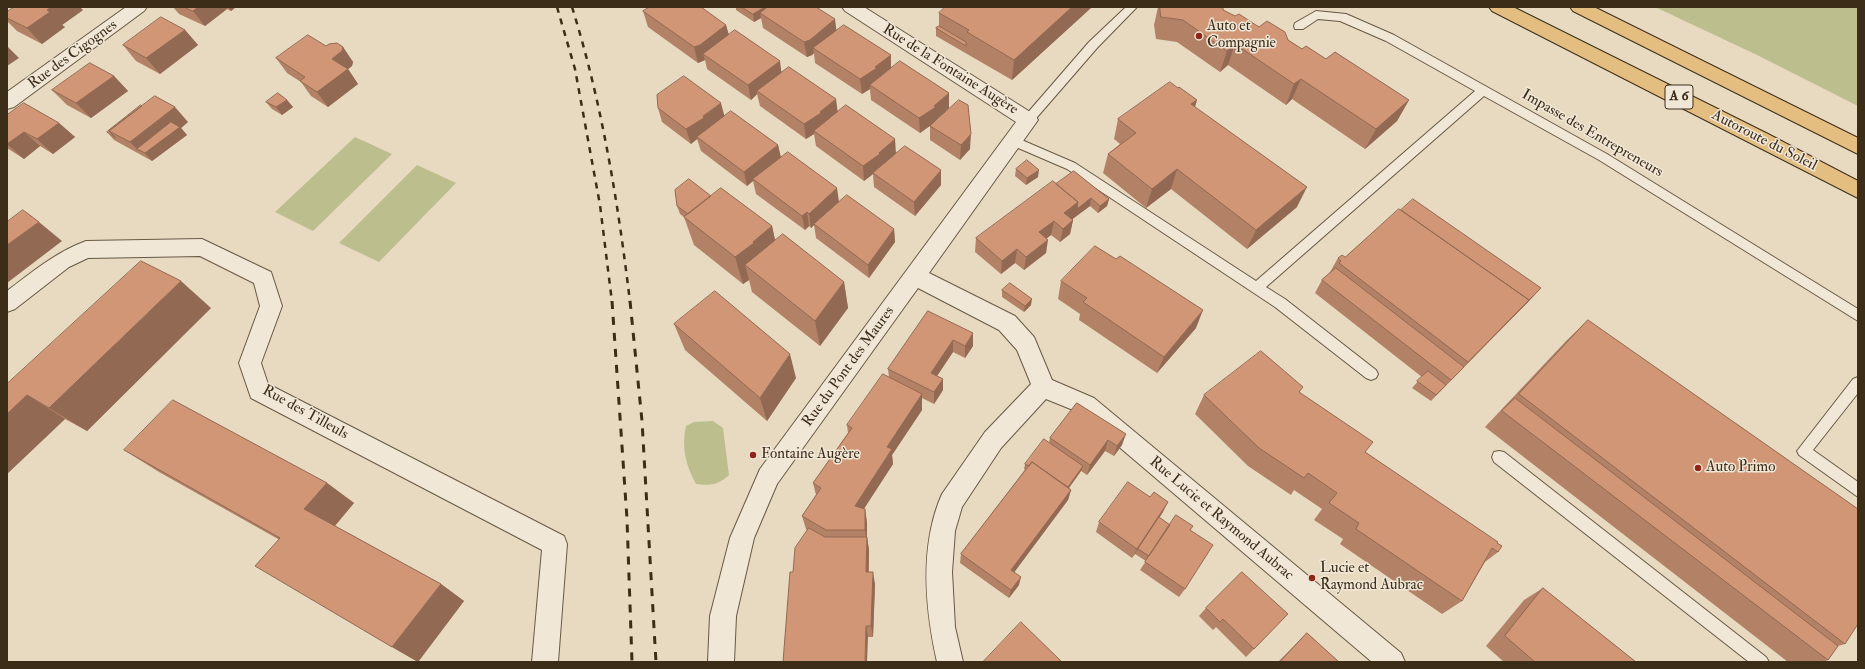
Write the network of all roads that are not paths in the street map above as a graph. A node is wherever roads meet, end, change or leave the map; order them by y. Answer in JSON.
{"nodes":[{"id":1,"x":138,"y":7,"type":"edge"},
{"id":2,"x":851,"y":7,"type":"edge"},
{"id":3,"x":1132,"y":7,"type":"edge"},
{"id":4,"x":1498,"y":7,"type":"edge"},
{"id":5,"x":1579,"y":7,"type":"edge"},
{"id":6,"x":1299,"y":26,"type":"dead end"},
{"id":7,"x":1483,"y":90,"type":"junction"},
{"id":8,"x":7,"y":102,"type":"edge"},
{"id":9,"x":1028,"y":120,"type":"junction"},
{"id":10,"x":1013,"y":141,"type":"junction"},
{"id":11,"x":1858,"y":147,"type":"edge"},
{"id":12,"x":1858,"y":190,"type":"edge"},
{"id":13,"x":915,"y":276,"type":"junction"},
{"id":14,"x":1258,"y":288,"type":"junction"},
{"id":15,"x":7,"y":303,"type":"edge"},
{"id":16,"x":1858,"y":316,"type":"edge"},
{"id":17,"x":1371,"y":374,"type":"dead end"},
{"id":18,"x":1858,"y":383,"type":"edge"},
{"id":19,"x":1043,"y":387,"type":"junction"},
{"id":20,"x":1499,"y":457,"type":"dead end"},
{"id":21,"x":1858,"y":490,"type":"edge"},
{"id":22,"x":545,"y":662,"type":"edge"},
{"id":23,"x":721,"y":662,"type":"edge"},
{"id":24,"x":950,"y":662,"type":"edge"},
{"id":25,"x":1392,"y":662,"type":"edge"},
{"id":26,"x":1761,"y":662,"type":"edge"}],
"edges":[{"from":1,"to":8,"type":"street","name":"Rue des Cigognes"},
{"from":2,"to":9,"type":"street","name":"Rue de la Fontaine Augère"},
{"from":3,"to":9,"type":"lane"},
{"from":4,"to":12,"type":"highway","name":"Autoroute du Soleil","number":"A 6"},
{"from":5,"to":11,"type":"highway","number":"A 6"},
{"from":6,"to":7,"type":"lane","name":"Impasse des Entrepreneurs"},
{"from":7,"to":14,"type":"lane"},
{"from":7,"to":16,"type":"lane","name":"Impasse des Entrepreneurs"},
{"from":9,"to":10,"type":"street","name":"Rue du Pont des Maures"},
{"from":10,"to":13,"type":"street","name":"Rue du Pont des Maures"},
{"from":10,"to":14,"type":"lane"},
{"from":13,"to":19,"type":"street"},
{"from":13,"to":23,"type":"street","name":"Rue du Pont des Maures"},
{"from":14,"to":17,"type":"lane"},
{"from":15,"to":22,"type":"street","name":"Rue des Tilleuls"},
{"from":18,"to":21,"type":"lane"},
{"from":19,"to":24,"type":"street"},
{"from":19,"to":25,"type":"street","name":"Rue Lucie et Raymond Aubrac"},
{"from":20,"to":26,"type":"lane"}]}
